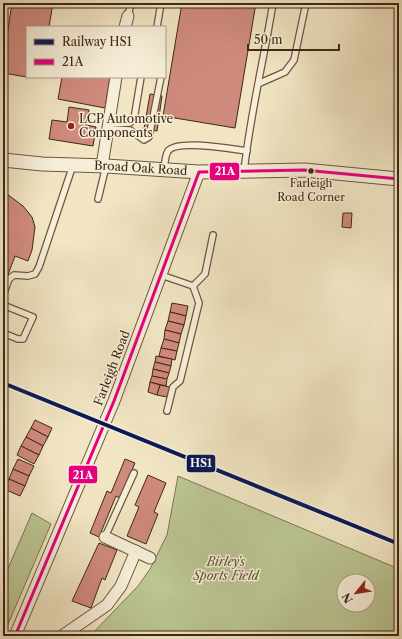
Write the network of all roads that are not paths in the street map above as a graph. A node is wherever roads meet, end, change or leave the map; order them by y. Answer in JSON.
{"nodes":[{"id":1,"x":131,"y":3,"type":"edge"},
{"id":2,"x":161,"y":3,"type":"edge"},
{"id":3,"x":273,"y":3,"type":"edge"},
{"id":4,"x":306,"y":3,"type":"edge"},
{"id":5,"x":396,"y":3,"type":"edge"},
{"id":6,"x":399,"y":8,"type":"edge"},
{"id":7,"x":128,"y":16,"type":"joint"},
{"id":8,"x":125,"y":26,"type":"edge"},
{"id":9,"x":157,"y":26,"type":"edge"},
{"id":10,"x":116,"y":78,"type":"edge"},
{"id":11,"x":140,"y":78,"type":"edge"},
{"id":12,"x":161,"y":78,"type":"edge"},
{"id":13,"x":260,"y":83,"type":"junction"},
{"id":14,"x":108,"y":126,"type":"junction"},
{"id":15,"x":247,"y":151,"type":"junction"},
{"id":16,"x":3,"y":160,"type":"edge"},
{"id":17,"x":73,"y":165,"type":"junction"},
{"id":18,"x":104,"y":166,"type":"junction"},
{"id":19,"x":164,"y":170,"type":"junction"},
{"id":20,"x":199,"y":172,"type":"junction"},
{"id":21,"x":244,"y":172,"type":"junction"},
{"id":22,"x":399,"y":179,"type":"edge"},
{"id":23,"x":98,"y":199,"type":"dead end"},
{"id":24,"x":213,"y":235,"type":"dead end"},
{"id":25,"x":161,"y":275,"type":"junction"},
{"id":26,"x":193,"y":286,"type":"junction"},
{"id":27,"x":3,"y":296,"type":"edge"},
{"id":28,"x":3,"y":305,"type":"edge"},
{"id":29,"x":3,"y":333,"type":"edge"},
{"id":30,"x":167,"y":411,"type":"dead end"},
{"id":31,"x":134,"y":473,"type":"dead end"},
{"id":32,"x":105,"y":537,"type":"joint"},
{"id":33,"x":136,"y":551,"type":"junction"},
{"id":34,"x":150,"y":558,"type":"dead end"},
{"id":35,"x":19,"y":635,"type":"edge"},
{"id":36,"x":62,"y":636,"type":"edge"}],
"edges":[{"from":1,"to":7,"type":"lane"},
{"from":2,"to":9,"type":"lane"},
{"from":3,"to":13,"type":"lane"},
{"from":4,"to":13,"type":"lane"},
{"from":5,"to":6,"type":"lane"},
{"from":7,"to":8,"type":"street"},
{"from":10,"to":14,"type":"street"},
{"from":11,"to":14,"type":"lane"},
{"from":12,"to":14,"type":"lane"},
{"from":13,"to":15,"type":"lane"},
{"from":14,"to":18,"type":"street"},
{"from":15,"to":19,"type":"lane"},
{"from":15,"to":21,"type":"lane"},
{"from":16,"to":17,"type":"street","name":"Broad Oak Road"},
{"from":17,"to":18,"type":"street","name":"Broad Oak Road"},
{"from":17,"to":27,"type":"lane"},
{"from":18,"to":19,"type":"street","name":"Broad Oak Road"},
{"from":18,"to":23,"type":"lane"},
{"from":19,"to":20,"type":"street","name":"Broad Oak Road"},
{"from":20,"to":21,"type":"street","name":"Broad Oak Road"},
{"from":20,"to":25,"type":"street","name":"Farleigh Road"},
{"from":21,"to":22,"type":"street","name":"Broad Oak Road"},
{"from":24,"to":26,"type":"lane"},
{"from":25,"to":26,"type":"lane"},
{"from":25,"to":35,"type":"street","name":"Farleigh Road"},
{"from":26,"to":30,"type":"lane"},
{"from":28,"to":29,"type":"lane"},
{"from":31,"to":32,"type":"lane"},
{"from":32,"to":33,"type":"street"},
{"from":33,"to":34,"type":"street"},
{"from":33,"to":36,"type":"street"}]}
